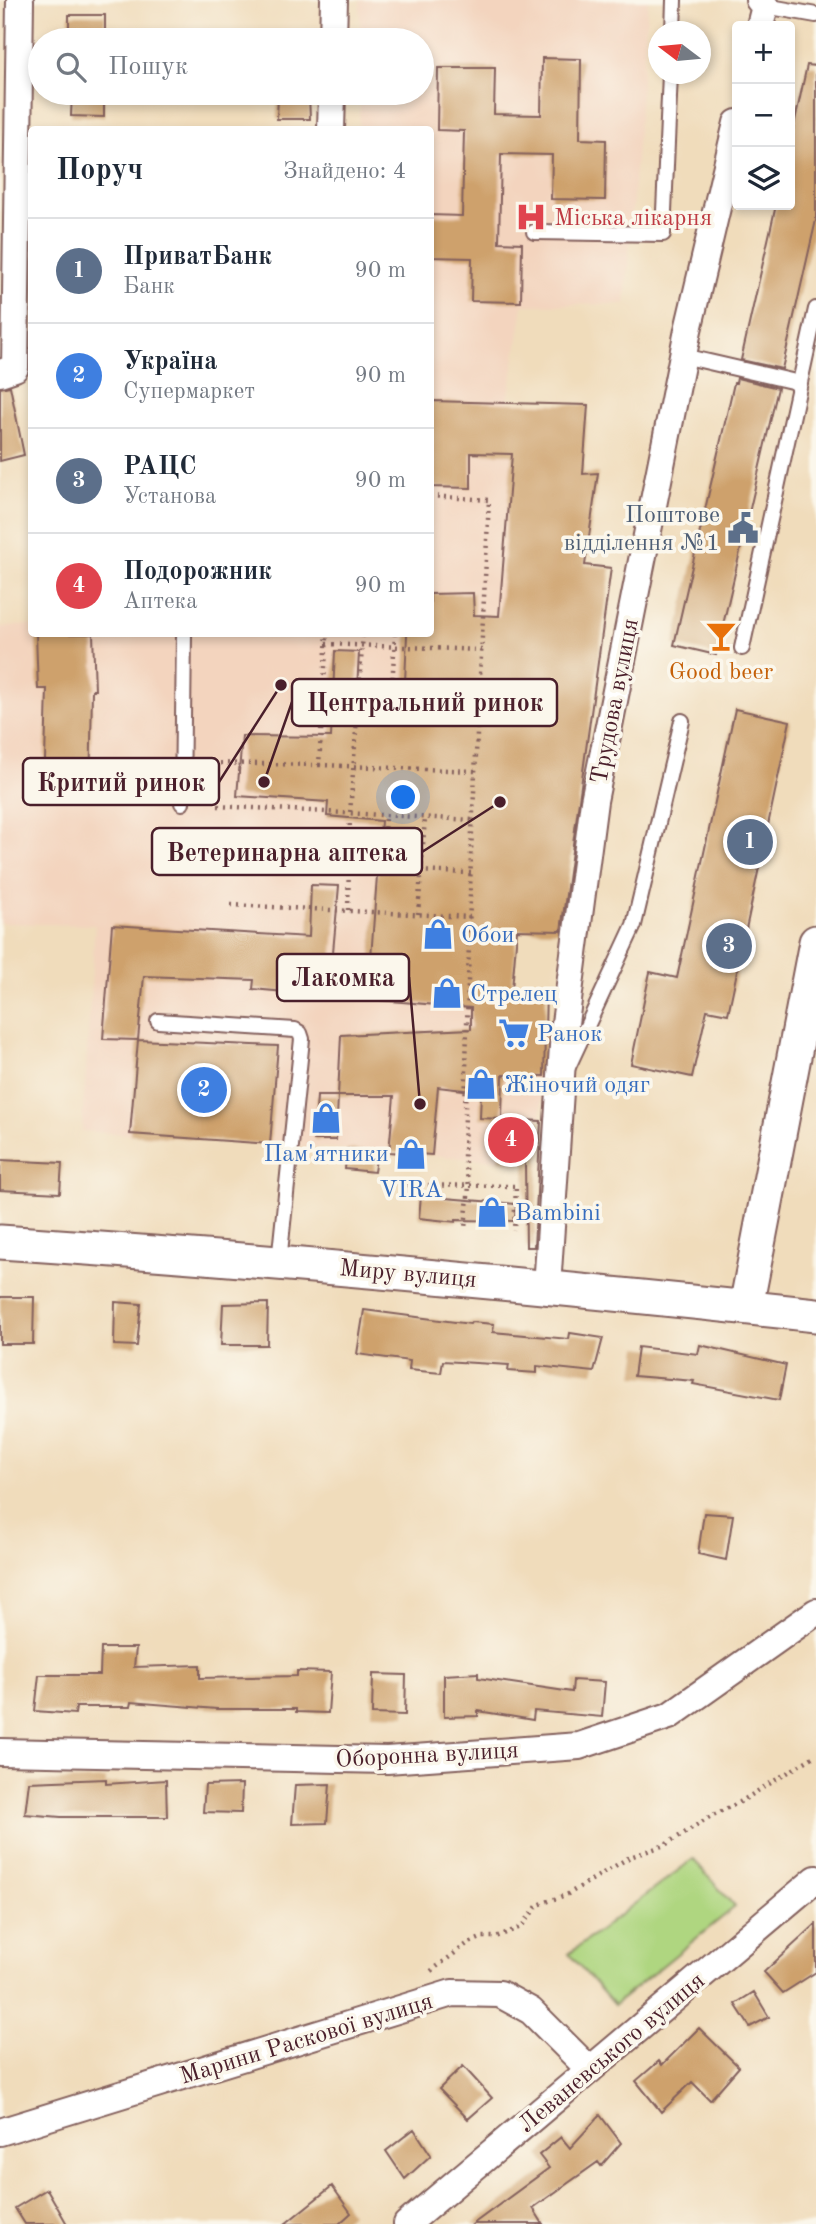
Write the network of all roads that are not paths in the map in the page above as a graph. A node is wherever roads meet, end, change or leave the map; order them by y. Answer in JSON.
{"nodes":[{"id":1,"x":20,"y":0,"type":"edge"},
{"id":2,"x":334,"y":0,"type":"edge"},
{"id":3,"x":674,"y":0,"type":"edge"},
{"id":4,"x":762,"y":11,"type":"edge"},
{"id":5,"x":816,"y":15,"type":"edge"},
{"id":6,"x":673,"y":21,"type":"edge"},
{"id":7,"x":333,"y":28,"type":"edge"},
{"id":8,"x":670,"y":84,"type":"edge"},
{"id":9,"x":332,"y":105,"type":"edge"},
{"id":10,"x":331,"y":126,"type":"edge"},
{"id":11,"x":732,"y":145,"type":"edge"},
{"id":12,"x":534,"y":232,"type":"dead end"},
{"id":13,"x":816,"y":309,"type":"edge"},
{"id":14,"x":683,"y":356,"type":"junction"},
{"id":15,"x":15,"y":364,"type":"edge"},
{"id":16,"x":800,"y":383,"type":"junction"},
{"id":17,"x":184,"y":637,"type":"edge"},
{"id":18,"x":742,"y":648,"type":"dead end"},
{"id":19,"x":682,"y":721,"type":"dead end"},
{"id":20,"x":182,"y":803,"type":"dead end"},
{"id":21,"x":816,"y":942,"type":"edge"},
{"id":22,"x":158,"y":1021,"type":"dead end"},
{"id":23,"x":561,"y":1082,"type":"junction"},
{"id":24,"x":0,"y":1242,"type":"edge"},
{"id":25,"x":279,"y":1262,"type":"junction"},
{"id":26,"x":547,"y":1287,"type":"junction"},
{"id":27,"x":746,"y":1307,"type":"junction"},
{"id":28,"x":816,"y":1315,"type":"edge"},
{"id":29,"x":816,"y":1612,"type":"edge"},
{"id":30,"x":0,"y":1752,"type":"edge"},
{"id":31,"x":816,"y":1879,"type":"edge"},
{"id":32,"x":590,"y":2070,"type":"junction"},
{"id":33,"x":0,"y":2132,"type":"edge"},
{"id":34,"x":407,"y":2224,"type":"edge"}],
"edges":[{"from":1,"to":15,"type":"street"},
{"from":2,"to":7,"type":"street"},
{"from":3,"to":6,"type":"lane"},
{"from":4,"to":5,"type":"lane"},
{"from":8,"to":12,"type":"lane"},
{"from":9,"to":10,"type":"street"},
{"from":11,"to":14,"type":"street","name":"Трудова вулиця"},
{"from":13,"to":16,"type":"lane"},
{"from":14,"to":16,"type":"lane"},
{"from":14,"to":23,"type":"street","name":"Трудова вулиця"},
{"from":16,"to":18,"type":"lane"},
{"from":17,"to":20,"type":"lane"},
{"from":19,"to":23,"type":"lane"},
{"from":21,"to":27,"type":"street"},
{"from":22,"to":25,"type":"lane"},
{"from":23,"to":26,"type":"street","name":"Трудова вулиця"},
{"from":24,"to":25,"type":"street","name":"Миру вулиця"},
{"from":25,"to":26,"type":"street","name":"Миру вулиця"},
{"from":26,"to":27,"type":"street","name":"Миру вулиця"},
{"from":27,"to":28,"type":"street","name":"Миру вулиця"},
{"from":29,"to":30,"type":"street","name":"Оборонна вулиця"},
{"from":31,"to":32,"type":"street","name":"Леваневського вулиця"},
{"from":32,"to":33,"type":"street","name":"Марини Раскової вулиця"},
{"from":32,"to":34,"type":"street","name":"Леваневського вулиця"}]}
